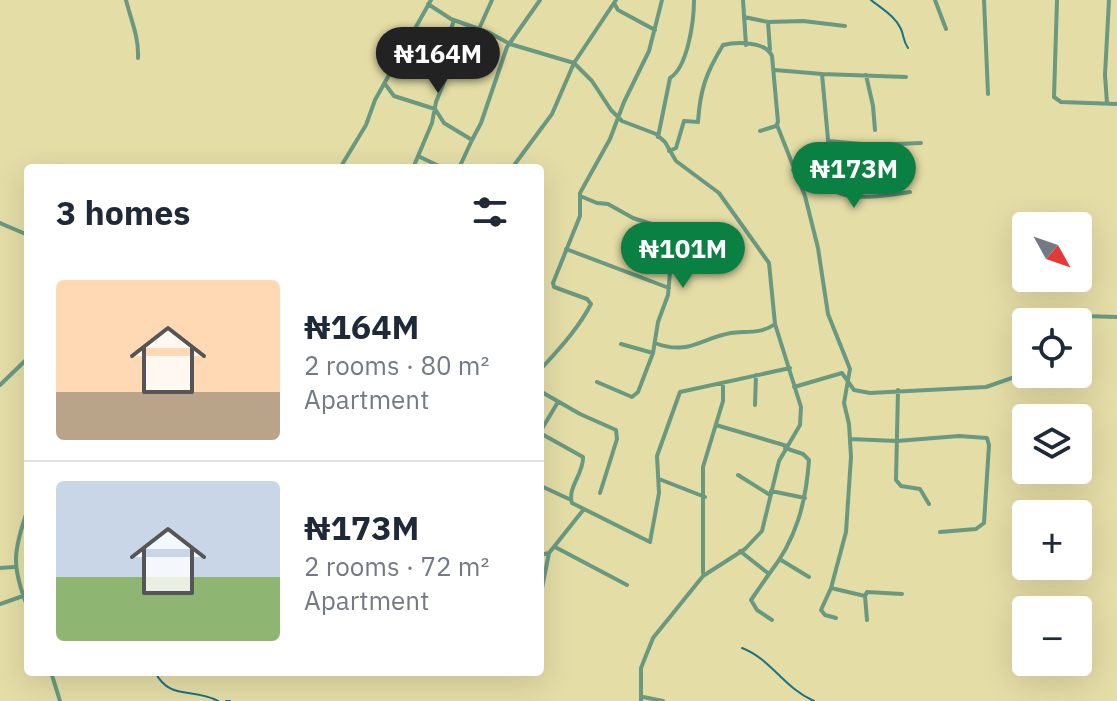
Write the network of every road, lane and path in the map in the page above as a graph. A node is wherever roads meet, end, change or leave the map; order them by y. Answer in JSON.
{"nodes":[{"id":1,"x":126,"y":0,"type":"edge"},
{"id":2,"x":492,"y":0,"type":"edge"},
{"id":3,"x":540,"y":0,"type":"edge"},
{"id":4,"x":662,"y":0,"type":"edge"},
{"id":5,"x":694,"y":0,"type":"edge"},
{"id":6,"x":743,"y":0,"type":"edge"},
{"id":7,"x":935,"y":0,"type":"edge"},
{"id":8,"x":984,"y":0,"type":"edge"},
{"id":9,"x":1057,"y":0,"type":"edge"},
{"id":10,"x":1109,"y":0,"type":"edge"},
{"id":11,"x":430,"y":2,"type":"edge"},
{"id":12,"x":615,"y":2,"type":"edge"},
{"id":13,"x":744,"y":17,"type":"junction"},
{"id":14,"x":454,"y":20,"type":"junction"},
{"id":15,"x":768,"y":22,"type":"junction"},
{"id":16,"x":845,"y":26,"type":"dead end"},
{"id":17,"x":479,"y":29,"type":"junction"},
{"id":18,"x":946,"y":29,"type":"dead end"},
{"id":19,"x":655,"y":30,"type":"junction"},
{"id":20,"x":509,"y":44,"type":"junction"},
{"id":21,"x":746,"y":45,"type":"junction"},
{"id":22,"x":770,"y":50,"type":"junction"},
{"id":23,"x":138,"y":58,"type":"dead end"},
{"id":24,"x":574,"y":63,"type":"junction"},
{"id":25,"x":775,"y":70,"type":"junction"},
{"id":26,"x":822,"y":74,"type":"junction"},
{"id":27,"x":866,"y":75,"type":"junction"},
{"id":28,"x":906,"y":77,"type":"dead end"},
{"id":29,"x":385,"y":84,"type":"junction"},
{"id":30,"x":988,"y":94,"type":"dead end"},
{"id":31,"x":1107,"y":103,"type":"junction"},
{"id":32,"x":1117,"y":104,"type":"edge"},
{"id":33,"x":435,"y":109,"type":"junction"},
{"id":34,"x":619,"y":118,"type":"junction"},
{"id":35,"x":777,"y":125,"type":"junction"},
{"id":36,"x":875,"y":130,"type":"dead end"},
{"id":37,"x":760,"y":131,"type":"dead end"},
{"id":38,"x":658,"y":137,"type":"junction"},
{"id":39,"x":472,"y":140,"type":"junction"},
{"id":40,"x":828,"y":141,"type":"junction"},
{"id":41,"x":921,"y":143,"type":"dead end"},
{"id":42,"x":669,"y":151,"type":"junction"},
{"id":43,"x":418,"y":156,"type":"junction"},
{"id":44,"x":342,"y":164,"type":"edge"},
{"id":45,"x":415,"y":164,"type":"edge"},
{"id":46,"x":433,"y":164,"type":"edge"},
{"id":47,"x":461,"y":164,"type":"edge"},
{"id":48,"x":515,"y":164,"type":"edge"},
{"id":49,"x":793,"y":170,"type":"junction"},
{"id":50,"x":831,"y":172,"type":"junction"},
{"id":51,"x":910,"y":192,"type":"dead end"},
{"id":52,"x":580,"y":196,"type":"junction"},
{"id":53,"x":0,"y":223,"type":"edge"},
{"id":54,"x":24,"y":233,"type":"edge"},
{"id":55,"x":566,"y":249,"type":"junction"},
{"id":56,"x":669,"y":288,"type":"junction"},
{"id":57,"x":1092,"y":316,"type":"edge"},
{"id":58,"x":1117,"y":317,"type":"edge"},
{"id":59,"x":775,"y":324,"type":"junction"},
{"id":60,"x":655,"y":343,"type":"junction"},
{"id":61,"x":621,"y":344,"type":"dead end"},
{"id":62,"x":653,"y":353,"type":"junction"},
{"id":63,"x":24,"y":362,"type":"edge"},
{"id":64,"x":544,"y":366,"type":"edge"},
{"id":65,"x":790,"y":368,"type":"junction"},
{"id":66,"x":846,"y":372,"type":"junction"},
{"id":67,"x":756,"y":375,"type":"junction"},
{"id":68,"x":1012,"y":378,"type":"edge"},
{"id":69,"x":847,"y":379,"type":"junction"},
{"id":70,"x":597,"y":382,"type":"dead end"},
{"id":71,"x":723,"y":383,"type":"junction"},
{"id":72,"x":0,"y":385,"type":"edge"},
{"id":73,"x":794,"y":387,"type":"junction"},
{"id":74,"x":898,"y":390,"type":"junction"},
{"id":75,"x":544,"y":393,"type":"edge"},
{"id":76,"x":558,"y":402,"type":"junction"},
{"id":77,"x":755,"y":405,"type":"dead end"},
{"id":78,"x":544,"y":425,"type":"edge"},
{"id":79,"x":716,"y":425,"type":"junction"},
{"id":80,"x":544,"y":434,"type":"edge"},
{"id":81,"x":850,"y":439,"type":"junction"},
{"id":82,"x":897,"y":441,"type":"junction"},
{"id":83,"x":786,"y":447,"type":"junction"},
{"id":84,"x":738,"y":475,"type":"dead end"},
{"id":85,"x":659,"y":479,"type":"junction"},
{"id":86,"x":544,"y":487,"type":"edge"},
{"id":87,"x":600,"y":493,"type":"dead end"},
{"id":88,"x":771,"y":493,"type":"junction"},
{"id":89,"x":705,"y":497,"type":"junction"},
{"id":90,"x":805,"y":498,"type":"junction"},
{"id":91,"x":569,"y":499,"type":"junction"},
{"id":92,"x":929,"y":504,"type":"dead end"},
{"id":93,"x":584,"y":509,"type":"junction"},
{"id":94,"x":24,"y":520,"type":"edge"},
{"id":95,"x":940,"y":532,"type":"dead end"},
{"id":96,"x":555,"y":547,"type":"junction"},
{"id":97,"x":740,"y":551,"type":"junction"},
{"id":98,"x":549,"y":553,"type":"junction"},
{"id":99,"x":544,"y":554,"type":"edge"},
{"id":100,"x":781,"y":560,"type":"junction"},
{"id":101,"x":14,"y":567,"type":"junction"},
{"id":102,"x":0,"y":568,"type":"edge"},
{"id":103,"x":769,"y":574,"type":"junction"},
{"id":104,"x":703,"y":576,"type":"junction"},
{"id":105,"x":809,"y":577,"type":"dead end"},
{"id":106,"x":544,"y":578,"type":"edge"},
{"id":107,"x":627,"y":585,"type":"dead end"},
{"id":108,"x":831,"y":588,"type":"junction"},
{"id":109,"x":902,"y":594,"type":"dead end"},
{"id":110,"x":23,"y":596,"type":"joint"},
{"id":111,"x":865,"y":596,"type":"junction"},
{"id":112,"x":0,"y":604,"type":"edge"},
{"id":113,"x":836,"y":618,"type":"dead end"},
{"id":114,"x":772,"y":620,"type":"dead end"},
{"id":115,"x":867,"y":620,"type":"dead end"},
{"id":116,"x":52,"y":676,"type":"edge"},
{"id":117,"x":642,"y":699,"type":"edge"},
{"id":118,"x":60,"y":701,"type":"edge"},
{"id":119,"x":663,"y":701,"type":"edge"}],
"edges":[{"from":1,"to":23,"type":"street"},
{"from":2,"to":17,"type":"street"},
{"from":3,"to":20,"type":"street"},
{"from":4,"to":19,"type":"street"},
{"from":5,"to":38,"type":"street"},
{"from":6,"to":13,"type":"street"},
{"from":7,"to":18,"type":"street"},
{"from":8,"to":30,"type":"street"},
{"from":9,"to":31,"type":"street"},
{"from":10,"to":31,"type":"street"},
{"from":11,"to":14,"type":"street"},
{"from":11,"to":29,"type":"street"},
{"from":12,"to":19,"type":"street"},
{"from":12,"to":24,"type":"street"},
{"from":13,"to":15,"type":"street"},
{"from":13,"to":21,"type":"street"},
{"from":14,"to":17,"type":"street"},
{"from":14,"to":33,"type":"street"},
{"from":15,"to":16,"type":"street"},
{"from":15,"to":22,"type":"street"},
{"from":17,"to":20,"type":"street"},
{"from":19,"to":34,"type":"street"},
{"from":20,"to":24,"type":"street"},
{"from":20,"to":39,"type":"street"},
{"from":21,"to":22,"type":"street"},
{"from":21,"to":42,"type":"street"},
{"from":22,"to":25,"type":"street"},
{"from":24,"to":34,"type":"street"},
{"from":24,"to":48,"type":"street"},
{"from":25,"to":26,"type":"street"},
{"from":25,"to":35,"type":"street"},
{"from":26,"to":27,"type":"street"},
{"from":26,"to":40,"type":"street"},
{"from":27,"to":28,"type":"street"},
{"from":27,"to":36,"type":"street"},
{"from":29,"to":33,"type":"street"},
{"from":29,"to":44,"type":"street"},
{"from":31,"to":32,"type":"street"},
{"from":33,"to":39,"type":"street"},
{"from":33,"to":43,"type":"street"},
{"from":34,"to":38,"type":"street"},
{"from":34,"to":52,"type":"street"},
{"from":35,"to":37,"type":"street"},
{"from":35,"to":49,"type":"street"},
{"from":38,"to":42,"type":"street"},
{"from":39,"to":47,"type":"street"},
{"from":40,"to":41,"type":"street"},
{"from":40,"to":50,"type":"street"},
{"from":42,"to":59,"type":"street"},
{"from":43,"to":45,"type":"street"},
{"from":43,"to":46,"type":"street"},
{"from":49,"to":50,"type":"street"},
{"from":49,"to":66,"type":"street"},
{"from":50,"to":51,"type":"street"},
{"from":52,"to":55,"type":"street"},
{"from":52,"to":56,"type":"street"},
{"from":53,"to":54,"type":"street"},
{"from":55,"to":56,"type":"street"},
{"from":55,"to":64,"type":"street"},
{"from":56,"to":60,"type":"street"},
{"from":57,"to":58,"type":"street"},
{"from":59,"to":60,"type":"street"},
{"from":59,"to":65,"type":"street"},
{"from":60,"to":62,"type":"street"},
{"from":61,"to":62,"type":"street"},
{"from":62,"to":70,"type":"street"},
{"from":63,"to":72,"type":"street"},
{"from":65,"to":67,"type":"street"},
{"from":65,"to":73,"type":"street"},
{"from":66,"to":69,"type":"street"},
{"from":66,"to":73,"type":"street"},
{"from":67,"to":71,"type":"street"},
{"from":67,"to":77,"type":"street"},
{"from":68,"to":74,"type":"street"},
{"from":69,"to":74,"type":"street"},
{"from":69,"to":81,"type":"street"},
{"from":71,"to":79,"type":"street"},
{"from":71,"to":85,"type":"street"},
{"from":73,"to":83,"type":"street"},
{"from":74,"to":82,"type":"street"},
{"from":75,"to":76,"type":"street"},
{"from":76,"to":78,"type":"street"},
{"from":76,"to":87,"type":"street"},
{"from":79,"to":83,"type":"street"},
{"from":79,"to":89,"type":"street"},
{"from":80,"to":91,"type":"street"},
{"from":81,"to":82,"type":"street"},
{"from":81,"to":108,"type":"street"},
{"from":82,"to":92,"type":"street"},
{"from":82,"to":95,"type":"street"},
{"from":83,"to":88,"type":"street"},
{"from":83,"to":90,"type":"street"},
{"from":84,"to":88,"type":"street"},
{"from":85,"to":89,"type":"street"},
{"from":85,"to":93,"type":"street"},
{"from":86,"to":91,"type":"street"},
{"from":88,"to":90,"type":"street"},
{"from":88,"to":97,"type":"street"},
{"from":89,"to":104,"type":"street"},
{"from":90,"to":100,"type":"street"},
{"from":91,"to":93,"type":"street"},
{"from":93,"to":96,"type":"street"},
{"from":94,"to":101,"type":"street"},
{"from":96,"to":98,"type":"street"},
{"from":96,"to":107,"type":"street"},
{"from":97,"to":103,"type":"street"},
{"from":97,"to":104,"type":"street"},
{"from":98,"to":99,"type":"street"},
{"from":98,"to":106,"type":"street"},
{"from":100,"to":103,"type":"street"},
{"from":100,"to":105,"type":"street"},
{"from":101,"to":102,"type":"street"},
{"from":101,"to":110,"type":"street"},
{"from":103,"to":114,"type":"street"},
{"from":104,"to":117,"type":"street"},
{"from":108,"to":111,"type":"street"},
{"from":108,"to":113,"type":"street"},
{"from":109,"to":111,"type":"street"},
{"from":110,"to":112,"type":"street"},
{"from":111,"to":115,"type":"street"},
{"from":116,"to":118,"type":"street"},
{"from":117,"to":119,"type":"street"}]}
